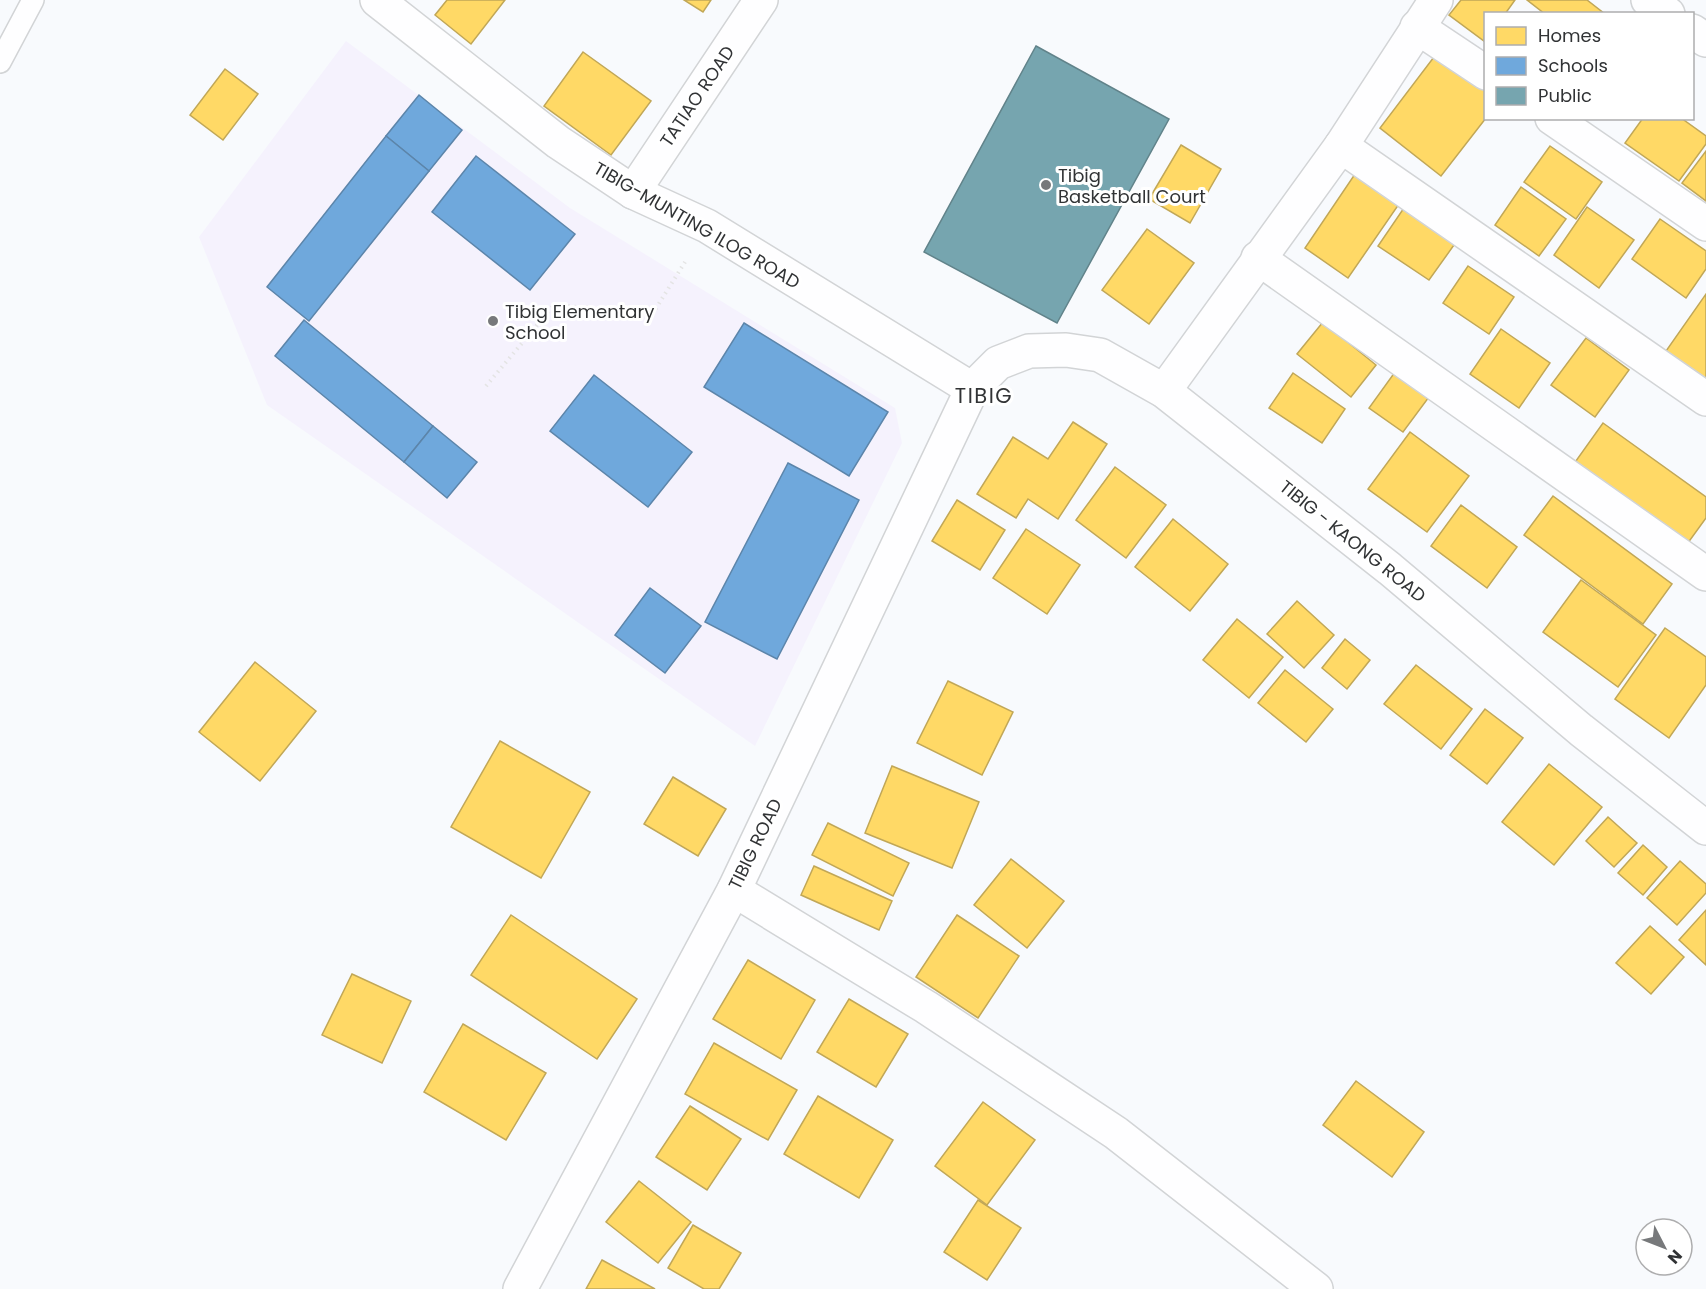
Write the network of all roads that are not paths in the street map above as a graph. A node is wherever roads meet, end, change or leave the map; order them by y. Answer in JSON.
{"nodes":[{"id":1,"x":33,"y":0,"type":"edge"},
{"id":2,"x":377,"y":0,"type":"edge"},
{"id":3,"x":761,"y":0,"type":"edge"},
{"id":4,"x":1436,"y":0,"type":"edge"},
{"id":5,"x":1648,"y":0,"type":"edge"},
{"id":6,"x":1665,"y":12,"type":"edge"},
{"id":7,"x":1418,"y":27,"type":"junction"},
{"id":8,"x":0,"y":62,"type":"edge"},
{"id":9,"x":1484,"y":72,"type":"edge"},
{"id":10,"x":1555,"y":120,"type":"edge"},
{"id":11,"x":1341,"y":146,"type":"junction"},
{"id":12,"x":633,"y":192,"type":"junction"},
{"id":13,"x":1706,"y":224,"type":"edge"},
{"id":14,"x":1258,"y":258,"type":"junction"},
{"id":15,"x":972,"y":389,"type":"junction"},
{"id":16,"x":1164,"y":391,"type":"junction"},
{"id":17,"x":1706,"y":399,"type":"edge"},
{"id":18,"x":1706,"y":574,"type":"edge"},
{"id":19,"x":1706,"y":827,"type":"edge"},
{"id":20,"x":734,"y":890,"type":"junction"},
{"id":21,"x":520,"y":1289,"type":"edge"},
{"id":22,"x":1316,"y":1289,"type":"edge"}],
"edges":[{"from":1,"to":8,"type":"lane"},
{"from":2,"to":12,"type":"street","name":"TIBIG-MUNTING ILOG ROAD"},
{"from":3,"to":12,"type":"street","name":"TATIAO ROAD"},
{"from":4,"to":7,"type":"street"},
{"from":5,"to":6,"type":"street"},
{"from":7,"to":9,"type":"street"},
{"from":7,"to":11,"type":"street"},
{"from":10,"to":13,"type":"street"},
{"from":11,"to":14,"type":"street"},
{"from":11,"to":17,"type":"street"},
{"from":12,"to":15,"type":"street","name":"TIBIG-MUNTING ILOG ROAD"},
{"from":14,"to":16,"type":"street"},
{"from":14,"to":18,"type":"street"},
{"from":15,"to":16,"type":"street","name":"TIBIG - KAONG ROAD"},
{"from":15,"to":20,"type":"street","name":"TIBIG ROAD"},
{"from":16,"to":19,"type":"street","name":"TIBIG - KAONG ROAD"},
{"from":20,"to":21,"type":"street","name":"TIBIG ROAD"},
{"from":20,"to":22,"type":"street"}]}
